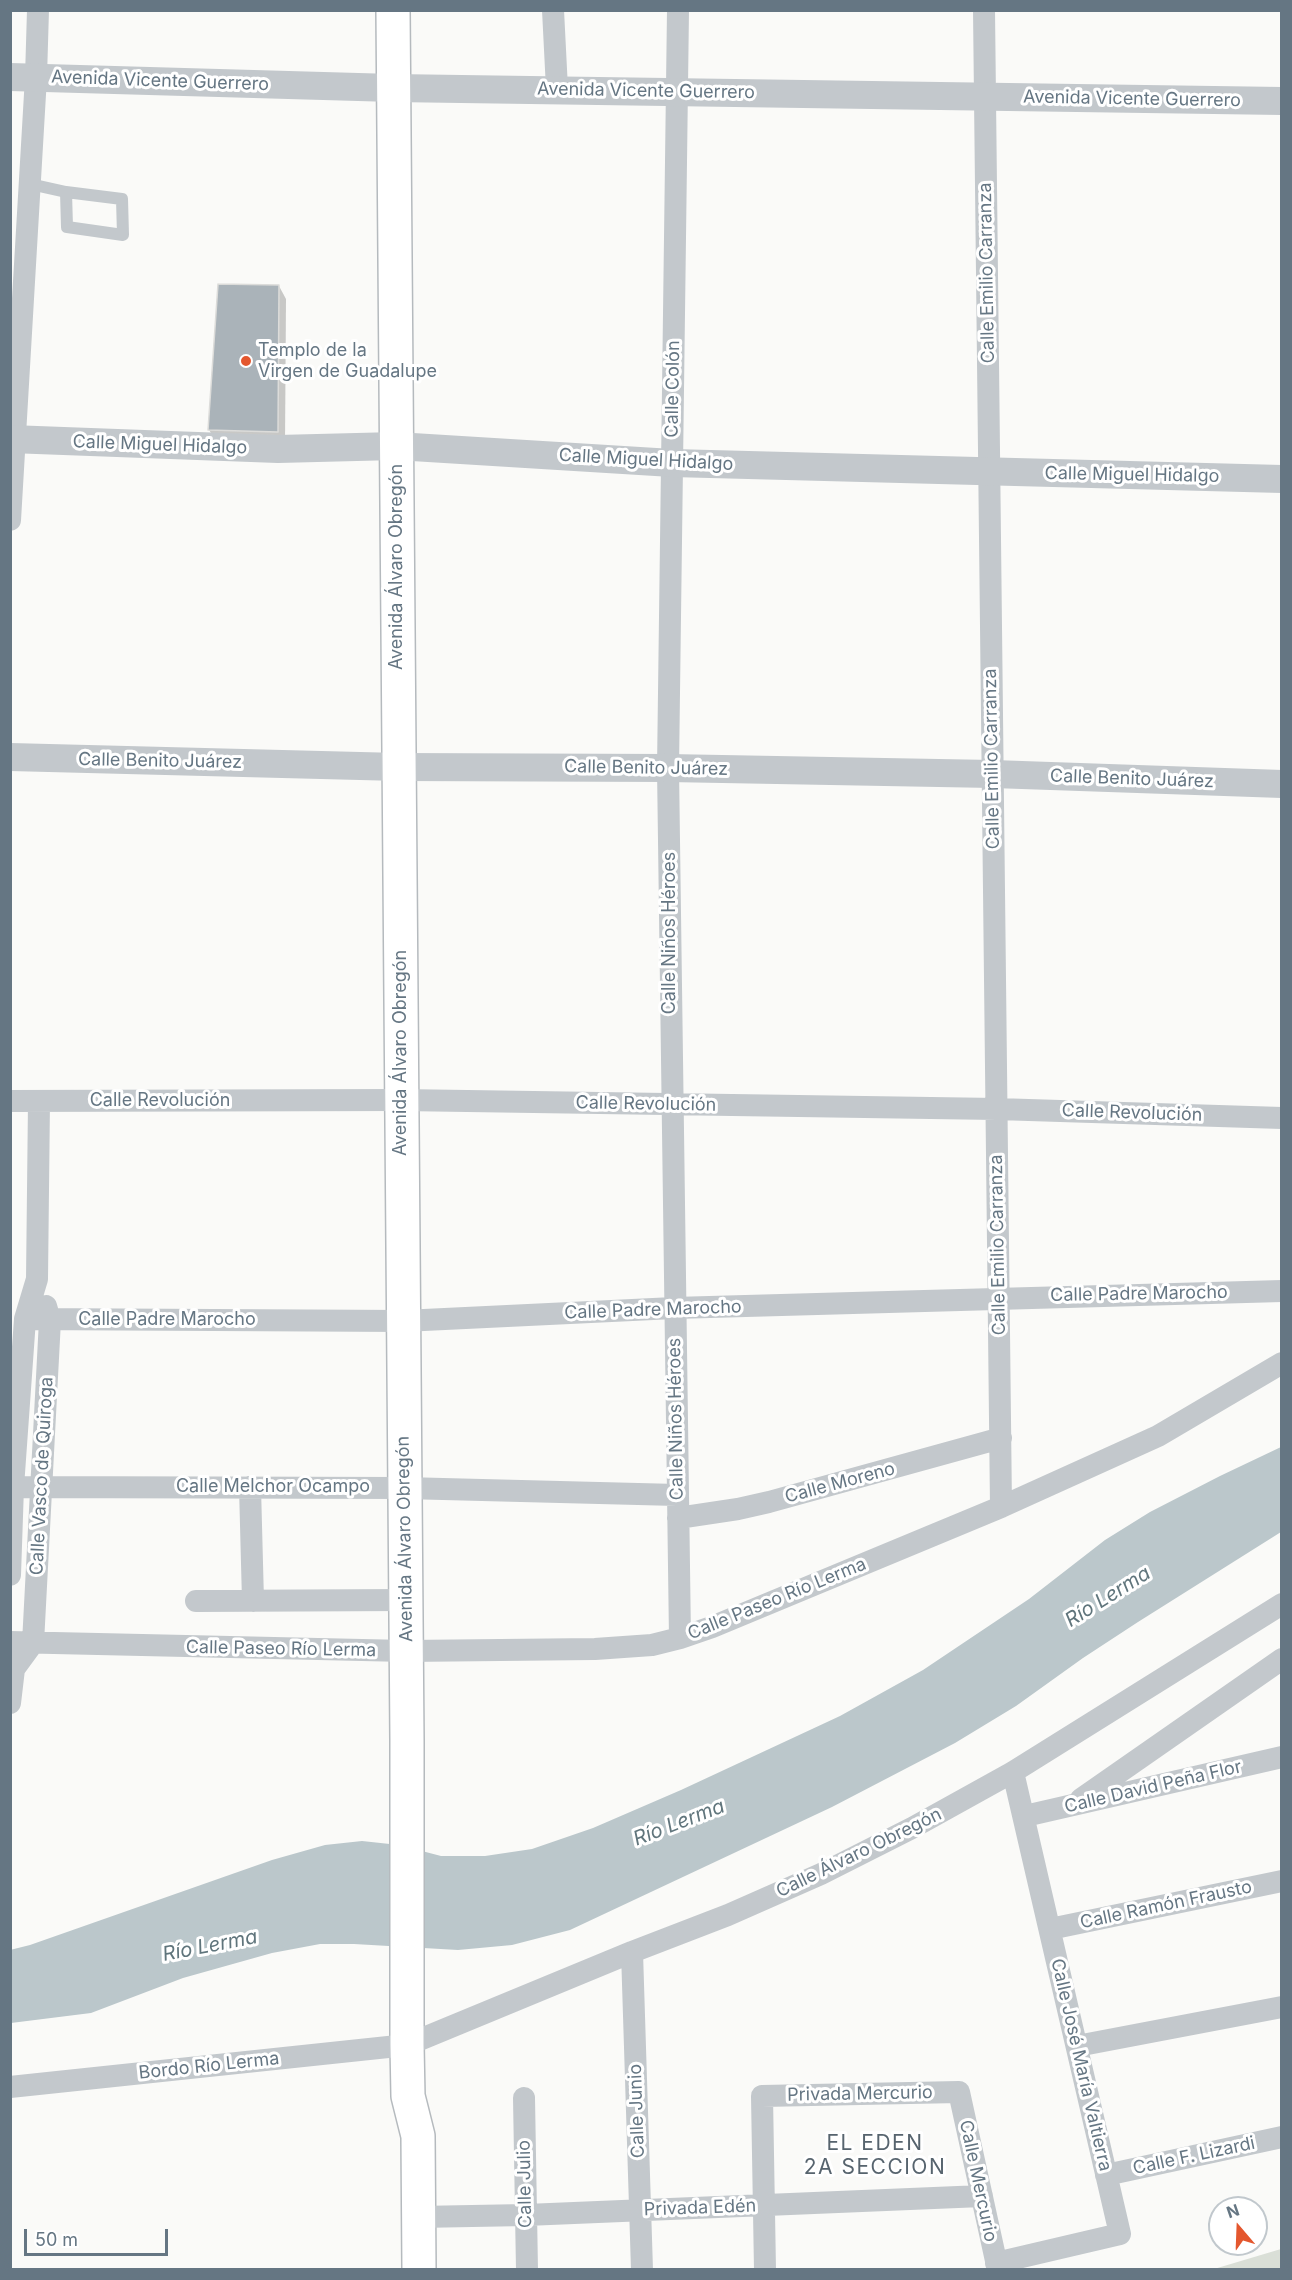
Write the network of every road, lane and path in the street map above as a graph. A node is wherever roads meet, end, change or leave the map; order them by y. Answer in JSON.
{"nodes":[{"id":1,"x":38,"y":10,"type":"edge"},
{"id":2,"x":393,"y":10,"type":"edge"},
{"id":3,"x":553,"y":10,"type":"edge"},
{"id":4,"x":678,"y":10,"type":"edge"},
{"id":5,"x":984,"y":10,"type":"edge"},
{"id":6,"x":23,"y":77,"type":"edge"},
{"id":7,"x":393,"y":88,"type":"junction"},
{"id":8,"x":557,"y":89,"type":"junction"},
{"id":9,"x":677,"y":92,"type":"junction"},
{"id":10,"x":985,"y":97,"type":"junction"},
{"id":11,"x":1281,"y":101,"type":"edge"},
{"id":12,"x":30,"y":184,"type":"junction"},
{"id":13,"x":66,"y":192,"type":"junction"},
{"id":14,"x":13,"y":439,"type":"edge"},
{"id":15,"x":396,"y":446,"type":"junction"},
{"id":16,"x":672,"y":463,"type":"junction"},
{"id":17,"x":989,"y":471,"type":"junction"},
{"id":18,"x":1281,"y":479,"type":"edge"},
{"id":19,"x":10,"y":520,"type":"edge"},
{"id":20,"x":10,"y":757,"type":"edge"},
{"id":21,"x":399,"y":767,"type":"junction"},
{"id":22,"x":668,"y":768,"type":"junction"},
{"id":23,"x":993,"y":774,"type":"junction"},
{"id":24,"x":1281,"y":784,"type":"edge"},
{"id":25,"x":401,"y":1100,"type":"junction"},
{"id":26,"x":10,"y":1101,"type":"edge"},
{"id":27,"x":39,"y":1101,"type":"junction"},
{"id":28,"x":671,"y":1104,"type":"junction"},
{"id":29,"x":997,"y":1109,"type":"junction"},
{"id":30,"x":1281,"y":1118,"type":"edge"},
{"id":31,"x":37,"y":1279,"type":"junction"},
{"id":32,"x":1281,"y":1291,"type":"edge"},
{"id":33,"x":999,"y":1298,"type":"junction"},
{"id":34,"x":674,"y":1308,"type":"junction"},
{"id":35,"x":25,"y":1319,"type":"junction"},
{"id":36,"x":50,"y":1320,"type":"junction"},
{"id":37,"x":403,"y":1321,"type":"junction"},
{"id":38,"x":1281,"y":1362,"type":"edge"},
{"id":39,"x":16,"y":1368,"type":"edge"},
{"id":40,"x":1001,"y":1438,"type":"junction"},
{"id":41,"x":13,"y":1487,"type":"junction"},
{"id":42,"x":41,"y":1487,"type":"junction"},
{"id":43,"x":250,"y":1487,"type":"junction"},
{"id":44,"x":404,"y":1488,"type":"junction"},
{"id":45,"x":677,"y":1495,"type":"junction"},
{"id":46,"x":1001,"y":1507,"type":"junction"},
{"id":47,"x":678,"y":1518,"type":"junction"},
{"id":48,"x":10,"y":1575,"type":"edge"},
{"id":49,"x":405,"y":1600,"type":"junction"},
{"id":50,"x":196,"y":1601,"type":"dead end"},
{"id":51,"x":253,"y":1601,"type":"junction"},
{"id":52,"x":1281,"y":1604,"type":"edge"},
{"id":53,"x":680,"y":1638,"type":"junction"},
{"id":54,"x":10,"y":1642,"type":"edge"},
{"id":55,"x":33,"y":1643,"type":"junction"},
{"id":56,"x":406,"y":1651,"type":"junction"},
{"id":57,"x":1281,"y":1659,"type":"edge"},
{"id":58,"x":12,"y":1661,"type":"edge"},
{"id":59,"x":10,"y":1703,"type":"edge"},
{"id":60,"x":1281,"y":1757,"type":"edge"},
{"id":61,"x":1013,"y":1772,"type":"junction"},
{"id":62,"x":1072,"y":1805,"type":"junction"},
{"id":63,"x":1025,"y":1816,"type":"junction"},
{"id":64,"x":1281,"y":1881,"type":"edge"},
{"id":65,"x":1050,"y":1929,"type":"junction"},
{"id":66,"x":632,"y":1952,"type":"junction"},
{"id":67,"x":1281,"y":2007,"type":"edge"},
{"id":68,"x":407,"y":2035,"type":"junction"},
{"id":69,"x":1077,"y":2046,"type":"junction"},
{"id":70,"x":10,"y":2087,"type":"edge"},
{"id":71,"x":959,"y":2092,"type":"joint"},
{"id":72,"x":408,"y":2096,"type":"junction"},
{"id":73,"x":524,"y":2098,"type":"dead end"},
{"id":74,"x":1281,"y":2137,"type":"edge"},
{"id":75,"x":1106,"y":2175,"type":"junction"},
{"id":76,"x":982,"y":2196,"type":"junction"},
{"id":77,"x":764,"y":2205,"type":"junction"},
{"id":78,"x":640,"y":2211,"type":"junction"},
{"id":79,"x":526,"y":2215,"type":"junction"},
{"id":80,"x":418,"y":2217,"type":"junction"},
{"id":81,"x":997,"y":2266,"type":"edge"},
{"id":82,"x":400,"y":2270,"type":"edge"},
{"id":83,"x":419,"y":2270,"type":"edge"},
{"id":84,"x":527,"y":2270,"type":"edge"},
{"id":85,"x":642,"y":2270,"type":"edge"},
{"id":86,"x":765,"y":2270,"type":"edge"}],
"edges":[{"from":1,"to":6,"type":"street"},
{"from":2,"to":7,"type":"main road","name":"Avenida Álvaro Obregón"},
{"from":3,"to":8,"type":"street"},
{"from":4,"to":9,"type":"street","name":"Calle Colón"},
{"from":5,"to":10,"type":"street","name":"Calle Emilio Carranza"},
{"from":6,"to":7,"type":"street","name":"Avenida Vicente Guerrero"},
{"from":6,"to":12,"type":"street"},
{"from":7,"to":8,"type":"street","name":"Avenida Vicente Guerrero"},
{"from":7,"to":15,"type":"main road","name":"Avenida Álvaro Obregón"},
{"from":8,"to":9,"type":"street","name":"Avenida Vicente Guerrero"},
{"from":9,"to":10,"type":"street","name":"Avenida Vicente Guerrero"},
{"from":9,"to":16,"type":"street","name":"Calle Colón"},
{"from":10,"to":11,"type":"street","name":"Avenida Vicente Guerrero"},
{"from":10,"to":17,"type":"street","name":"Calle Emilio Carranza"},
{"from":12,"to":13,"type":"lane"},
{"from":12,"to":14,"type":"street"},
{"from":13,"to":13,"type":"lane"},
{"from":14,"to":15,"type":"street","name":"Calle Miguel Hidalgo"},
{"from":14,"to":19,"type":"street"},
{"from":15,"to":16,"type":"street","name":"Calle Miguel Hidalgo"},
{"from":15,"to":21,"type":"main road","name":"Avenida Álvaro Obregón"},
{"from":16,"to":17,"type":"street","name":"Calle Miguel Hidalgo"},
{"from":16,"to":22,"type":"street","name":"Calle Colón"},
{"from":17,"to":18,"type":"street","name":"Calle Miguel Hidalgo"},
{"from":17,"to":23,"type":"street","name":"Calle Emilio Carranza"},
{"from":20,"to":21,"type":"street","name":"Calle Benito Juárez"},
{"from":21,"to":22,"type":"street","name":"Calle Benito Juárez"},
{"from":21,"to":25,"type":"main road","name":"Avenida Álvaro Obregón"},
{"from":22,"to":23,"type":"street","name":"Calle Benito Juárez"},
{"from":22,"to":28,"type":"street","name":"Calle Niños Héroes"},
{"from":23,"to":24,"type":"street","name":"Calle Benito Juárez"},
{"from":23,"to":29,"type":"street","name":"Calle Emilio Carranza"},
{"from":25,"to":27,"type":"street","name":"Calle Revolución"},
{"from":25,"to":28,"type":"street","name":"Calle Revolución"},
{"from":25,"to":37,"type":"main road","name":"Avenida Álvaro Obregón"},
{"from":26,"to":27,"type":"street","name":"Calle Revolución"},
{"from":27,"to":31,"type":"street","name":"Calle Vasco de Quiroga"},
{"from":28,"to":29,"type":"street","name":"Calle Revolución"},
{"from":28,"to":34,"type":"street","name":"Calle Niños Héroes"},
{"from":29,"to":30,"type":"street","name":"Calle Revolución"},
{"from":29,"to":33,"type":"street","name":"Calle Emilio Carranza"},
{"from":31,"to":35,"type":"street","name":"Calle Vasco de Quiroga"},
{"from":31,"to":36,"type":"street","name":"Calle Vasco de Quiroga"},
{"from":32,"to":33,"type":"street","name":"Calle Padre Marocho"},
{"from":33,"to":34,"type":"street","name":"Calle Padre Marocho"},
{"from":33,"to":40,"type":"street","name":"Calle Emilio Carranza"},
{"from":34,"to":37,"type":"street","name":"Calle Padre Marocho"},
{"from":34,"to":45,"type":"street","name":"Calle Niños Héroes"},
{"from":35,"to":36,"type":"street","name":"Calle Padre Marocho"},
{"from":35,"to":39,"type":"street","name":"Calle Vasco de Quiroga"},
{"from":36,"to":37,"type":"street","name":"Calle Padre Marocho"},
{"from":36,"to":42,"type":"street","name":"Calle Vasco de Quiroga"},
{"from":37,"to":44,"type":"main road","name":"Avenida Álvaro Obregón"},
{"from":38,"to":46,"type":"street","name":"Calle Paseo Río Lerma"},
{"from":39,"to":41,"type":"street","name":"Calle Vasco de Quiroga"},
{"from":40,"to":46,"type":"street","name":"Calle Emilio Carranza"},
{"from":40,"to":47,"type":"street","name":"Calle Moreno"},
{"from":41,"to":42,"type":"street","name":"Calle Melchor Ocampo"},
{"from":41,"to":48,"type":"street","name":"Calle Vasco de Quiroga"},
{"from":42,"to":43,"type":"street","name":"Calle Melchor Ocampo"},
{"from":42,"to":55,"type":"street","name":"Calle Vasco de Quiroga"},
{"from":43,"to":44,"type":"street","name":"Calle Melchor Ocampo"},
{"from":43,"to":51,"type":"street"},
{"from":44,"to":45,"type":"street","name":"Calle Melchor Ocampo"},
{"from":44,"to":49,"type":"main road","name":"Avenida Álvaro Obregón"},
{"from":45,"to":47,"type":"street","name":"Calle Niños Héroes"},
{"from":46,"to":53,"type":"street","name":"Calle Paseo Río Lerma"},
{"from":47,"to":53,"type":"street","name":"Calle Niños Héroes"},
{"from":49,"to":51,"type":"street"},
{"from":49,"to":56,"type":"main road","name":"Avenida Álvaro Obregón"},
{"from":50,"to":51,"type":"street"},
{"from":52,"to":61,"type":"street","name":"Calle Álvaro Obregón"},
{"from":53,"to":56,"type":"street","name":"Calle Paseo Río Lerma"},
{"from":54,"to":55,"type":"street","name":"Calle Paseo Río Lerma"},
{"from":55,"to":56,"type":"street","name":"Calle Paseo Río Lerma"},
{"from":55,"to":58,"type":"street"},
{"from":56,"to":68,"type":"main road","name":"Avenida Álvaro Obregón"},
{"from":57,"to":62,"type":"street"},
{"from":58,"to":59,"type":"street"},
{"from":60,"to":62,"type":"street","name":"Calle David Peña Flor"},
{"from":61,"to":63,"type":"street","name":"Calle José María Valtierra"},
{"from":61,"to":66,"type":"street","name":"Calle Álvaro Obregón"},
{"from":62,"to":63,"type":"street","name":"Calle David Peña Flor"},
{"from":63,"to":65,"type":"street","name":"Calle José María Valtierra"},
{"from":64,"to":65,"type":"street","name":"Calle Ramón Frausto"},
{"from":65,"to":69,"type":"street","name":"Calle José María Valtierra"},
{"from":66,"to":68,"type":"street","name":"Calle Álvaro Obregón"},
{"from":66,"to":78,"type":"street","name":"Calle Junio"},
{"from":67,"to":69,"type":"street"},
{"from":68,"to":70,"type":"street","name":"Bordo Río Lerma"},
{"from":68,"to":72,"type":"main road","name":"Avenida Álvaro Obregón"},
{"from":69,"to":75,"type":"street","name":"Calle José María Valtierra"},
{"from":71,"to":76,"type":"street","name":"Calle Mercurio"},
{"from":71,"to":77,"type":"street","name":"Privada Mercurio"},
{"from":72,"to":80,"type":"main road","name":"Avenida Álvaro Obregón"},
{"from":72,"to":82,"type":"main road","name":"Avenida Álvaro Obregón"},
{"from":73,"to":79,"type":"street","name":"Calle Julio"},
{"from":74,"to":75,"type":"street","name":"Calle F. Lizardi"},
{"from":75,"to":81,"type":"street","name":"Calle José María Valtierra"},
{"from":76,"to":77,"type":"street","name":"Privada Edén"},
{"from":76,"to":81,"type":"street","name":"Calle Mercurio"},
{"from":77,"to":78,"type":"street","name":"Privada Edén"},
{"from":77,"to":86,"type":"street"},
{"from":78,"to":79,"type":"street","name":"Privada Edén"},
{"from":78,"to":85,"type":"street","name":"Calle Junio"},
{"from":79,"to":80,"type":"street","name":"Privada Edén"},
{"from":79,"to":84,"type":"street","name":"Calle Julio"},
{"from":80,"to":83,"type":"main road","name":"Avenida Álvaro Obregón"}]}
